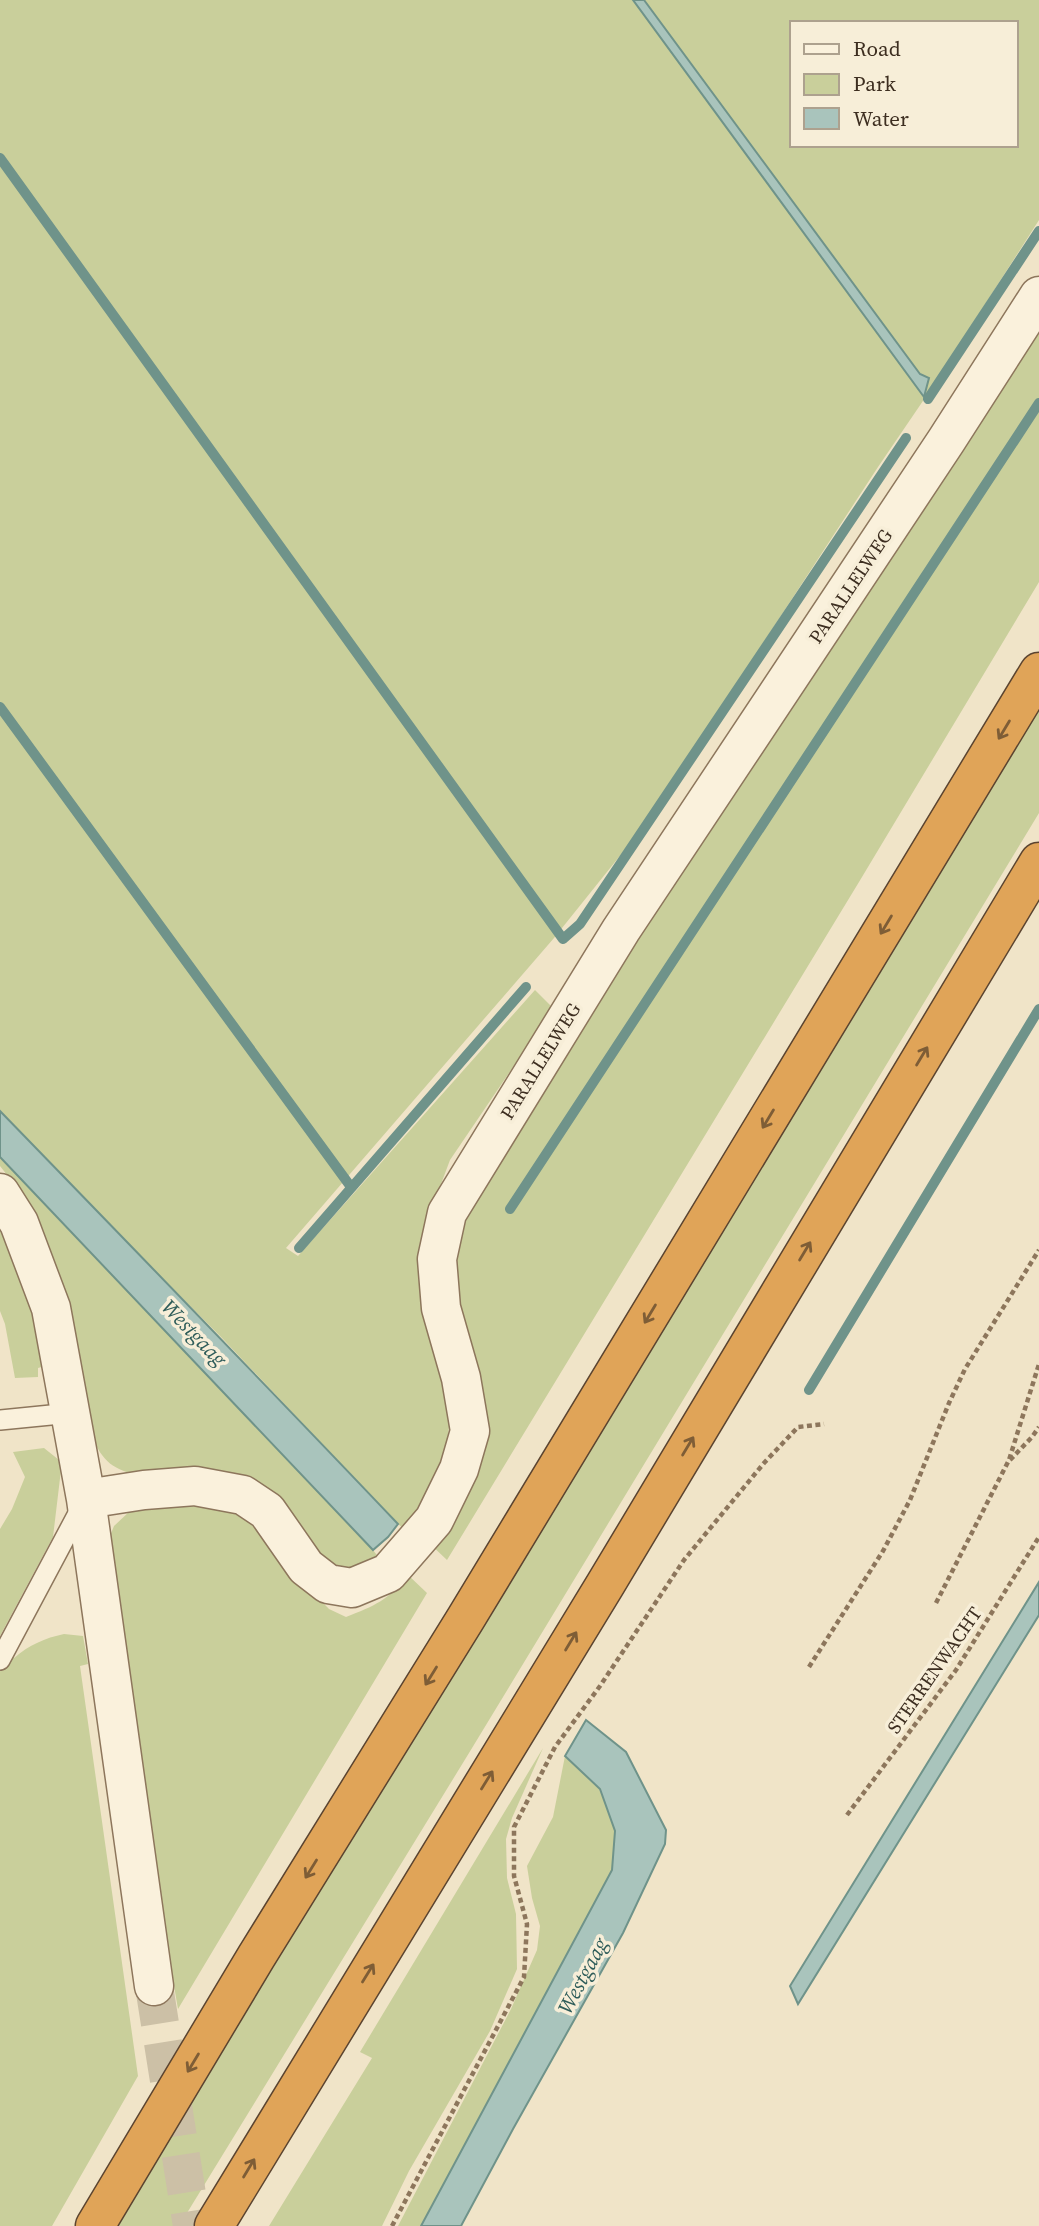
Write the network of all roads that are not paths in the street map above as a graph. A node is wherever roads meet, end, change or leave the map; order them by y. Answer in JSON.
{"nodes":[{"id":1,"x":1039,"y":296,"type":"edge"},
{"id":2,"x":1039,"y":672,"type":"edge"},
{"id":3,"x":1039,"y":862,"type":"edge"},
{"id":4,"x":0,"y":1193,"type":"edge"},
{"id":5,"x":71,"y":1413,"type":"junction"},
{"id":6,"x":0,"y":1420,"type":"edge"},
{"id":7,"x":86,"y":1499,"type":"junction"},
{"id":8,"x":0,"y":1660,"type":"edge"},
{"id":9,"x":154,"y":1986,"type":"tunnel mouth"},
{"id":10,"x":95,"y":2226,"type":"edge"},
{"id":11,"x":214,"y":2226,"type":"edge"}],
"edges":[{"from":1,"to":7,"type":"street","name":"PARALLELWEG"},
{"from":2,"to":10,"type":"highway","one_way":true},
{"from":11,"to":3,"type":"highway","one_way":true},
{"from":4,"to":5,"type":"street"},
{"from":5,"to":6,"type":"lane"},
{"from":5,"to":7,"type":"street"},
{"from":7,"to":8,"type":"lane"},
{"from":7,"to":9,"type":"street"}]}
